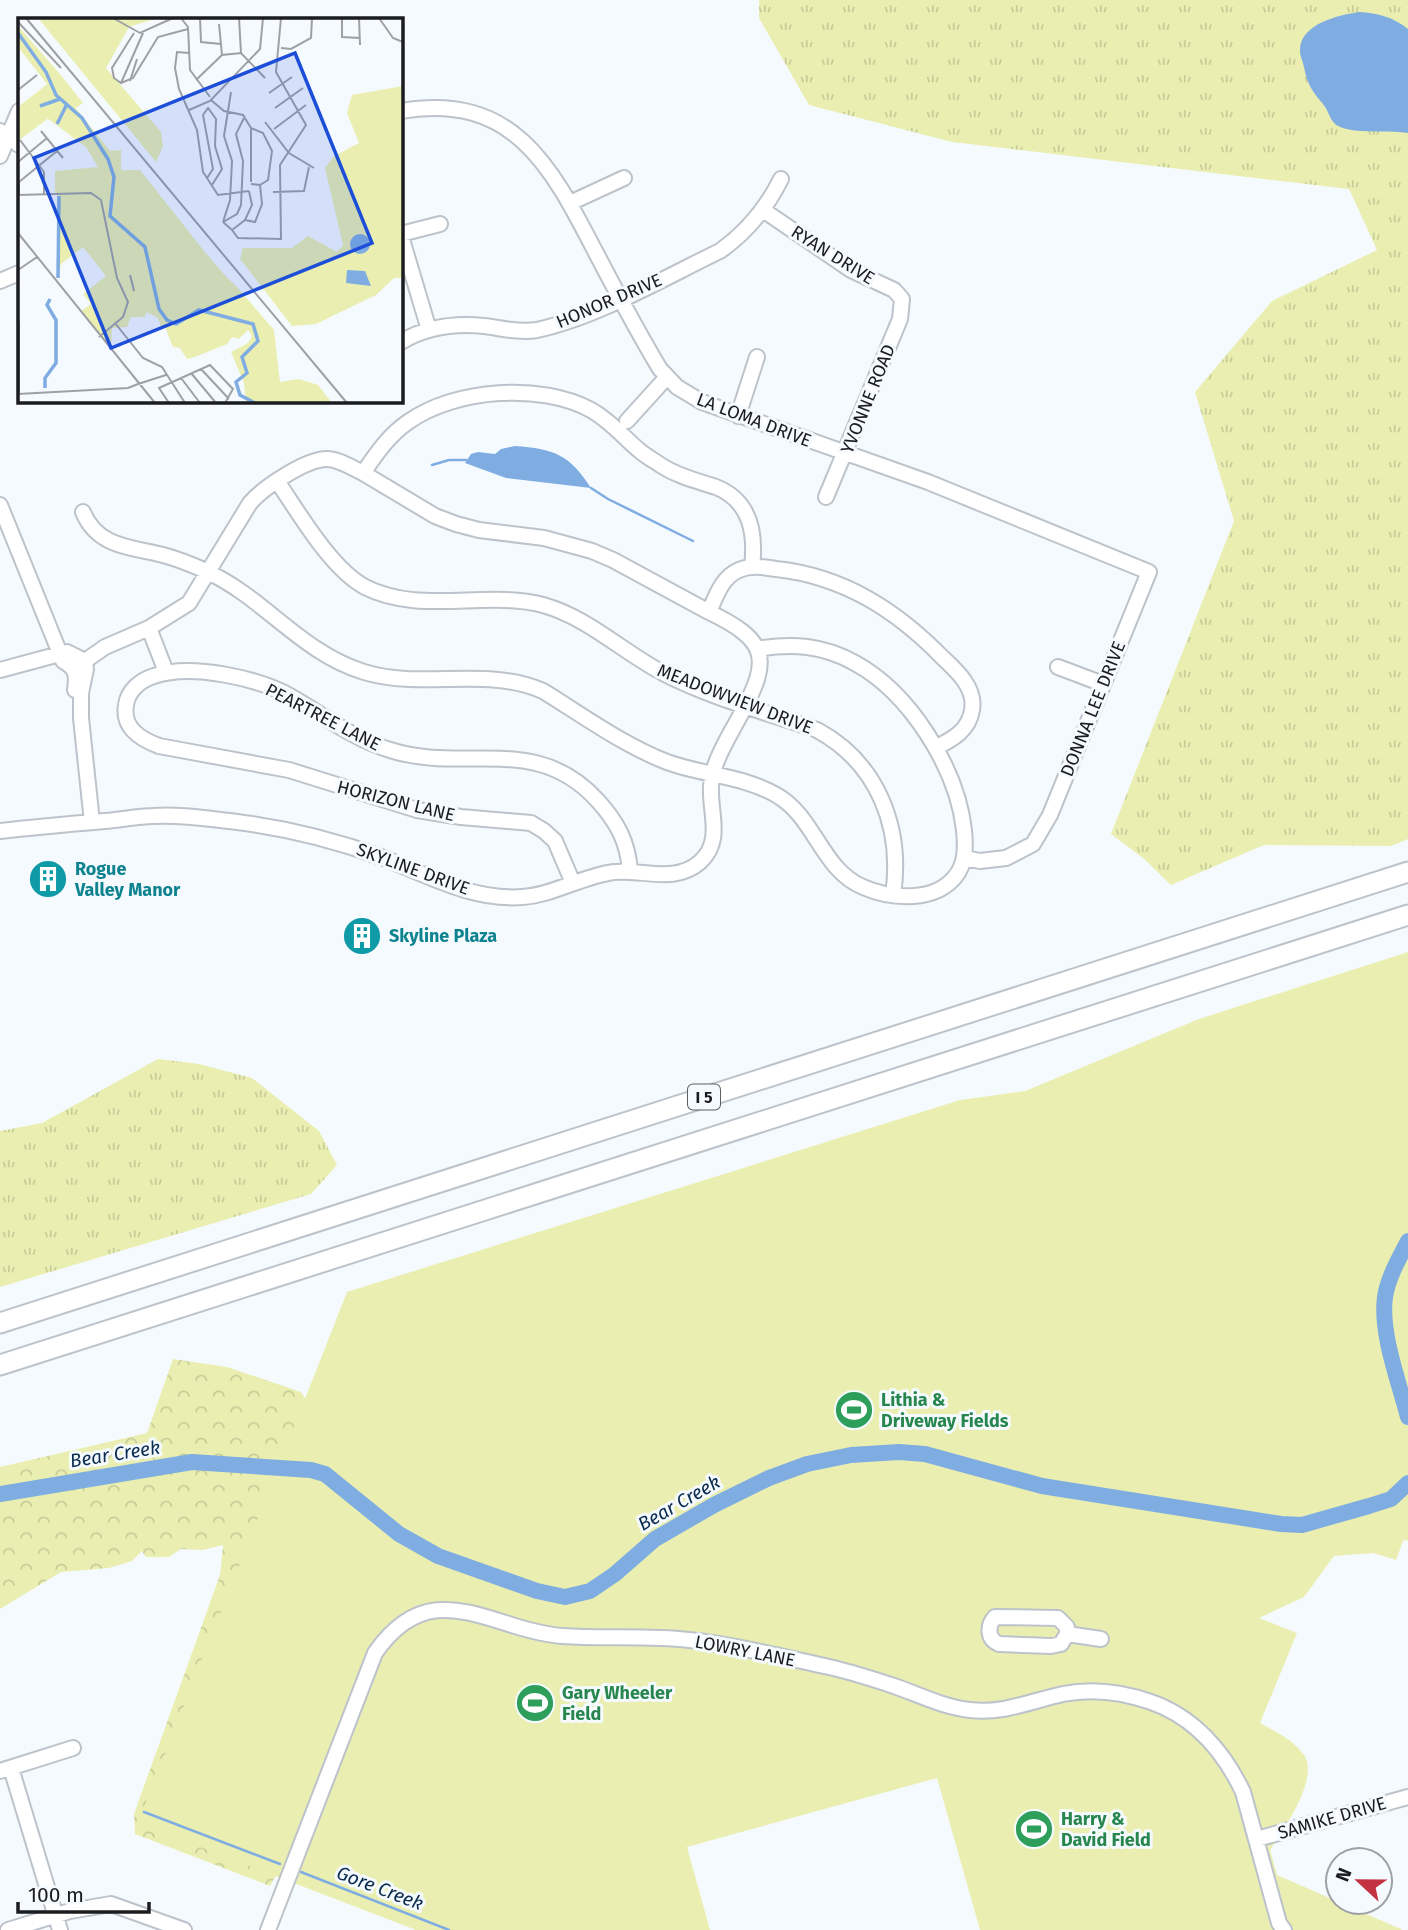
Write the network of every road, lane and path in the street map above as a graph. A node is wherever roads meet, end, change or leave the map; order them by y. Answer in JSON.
{"nodes":[{"id":1,"x":402,"y":111,"type":"edge"},
{"id":2,"x":18,"y":114,"type":"edge"},
{"id":3,"x":9,"y":138,"type":"edge"},
{"id":4,"x":0,"y":156,"type":"edge"},
{"id":5,"x":624,"y":178,"type":"dead end"},
{"id":6,"x":781,"y":179,"type":"dead end"},
{"id":7,"x":570,"y":204,"type":"junction"},
{"id":8,"x":763,"y":210,"type":"junction"},
{"id":9,"x":440,"y":224,"type":"dead end"},
{"id":10,"x":402,"y":235,"type":"edge"},
{"id":11,"x":402,"y":238,"type":"edge"},
{"id":12,"x":18,"y":273,"type":"edge"},
{"id":13,"x":0,"y":281,"type":"edge"},
{"id":14,"x":620,"y":299,"type":"junction"},
{"id":15,"x":902,"y":299,"type":"joint"},
{"id":16,"x":429,"y":330,"type":"junction"},
{"id":17,"x":402,"y":342,"type":"edge"},
{"id":18,"x":757,"y":356,"type":"dead end"},
{"id":19,"x":667,"y":378,"type":"junction"},
{"id":20,"x":738,"y":416,"type":"junction"},
{"id":21,"x":627,"y":421,"type":"dead end"},
{"id":22,"x":846,"y":454,"type":"junction"},
{"id":23,"x":363,"y":473,"type":"junction"},
{"id":24,"x":277,"y":481,"type":"junction"},
{"id":25,"x":826,"y":497,"type":"dead end"},
{"id":26,"x":0,"y":505,"type":"edge"},
{"id":27,"x":83,"y":512,"type":"dead end"},
{"id":28,"x":752,"y":567,"type":"junction"},
{"id":29,"x":208,"y":572,"type":"junction"},
{"id":30,"x":1149,"y":572,"type":"joint"},
{"id":31,"x":709,"y":612,"type":"junction"},
{"id":32,"x":149,"y":628,"type":"junction"},
{"id":33,"x":757,"y":649,"type":"junction"},
{"id":34,"x":60,"y":654,"type":"junction"},
{"id":35,"x":85,"y":662,"type":"junction"},
{"id":36,"x":1058,"y":667,"type":"dead end"},
{"id":37,"x":0,"y":670,"type":"edge"},
{"id":38,"x":166,"y":672,"type":"junction"},
{"id":39,"x":1103,"y":684,"type":"junction"},
{"id":40,"x":746,"y":705,"type":"junction"},
{"id":41,"x":81,"y":718,"type":"junction"},
{"id":42,"x":937,"y":747,"type":"junction"},
{"id":43,"x":189,"y":752,"type":"joint"},
{"id":44,"x":713,"y":775,"type":"junction"},
{"id":45,"x":92,"y":822,"type":"junction"},
{"id":46,"x":0,"y":831,"type":"edge"},
{"id":47,"x":964,"y":858,"type":"junction"},
{"id":48,"x":630,"y":871,"type":"junction"},
{"id":49,"x":1408,"y":872,"type":"edge"},
{"id":50,"x":573,"y":883,"type":"junction"},
{"id":51,"x":893,"y":895,"type":"junction"},
{"id":52,"x":1408,"y":915,"type":"edge"},
{"id":53,"x":0,"y":1322,"type":"edge"},
{"id":54,"x":0,"y":1365,"type":"edge"},
{"id":55,"x":1068,"y":1634,"type":"junction"},
{"id":56,"x":1101,"y":1639,"type":"dead end"},
{"id":57,"x":73,"y":1748,"type":"dead end"},
{"id":58,"x":6,"y":1769,"type":"edge"},
{"id":59,"x":1408,"y":1797,"type":"edge"},
{"id":60,"x":1257,"y":1839,"type":"junction"},
{"id":61,"x":58,"y":1923,"type":"edge"},
{"id":62,"x":1280,"y":1928,"type":"edge"},
{"id":63,"x":8,"y":1930,"type":"edge"},
{"id":64,"x":184,"y":1930,"type":"edge"},
{"id":65,"x":268,"y":1930,"type":"edge"}],
"edges":[{"from":1,"to":7,"type":"street","name":"LA LOMA DRIVE"},
{"from":2,"to":3,"type":"street"},
{"from":3,"to":4,"type":"street"},
{"from":5,"to":7,"type":"street"},
{"from":6,"to":8,"type":"street","name":"HONOR DRIVE"},
{"from":7,"to":14,"type":"street","name":"LA LOMA DRIVE"},
{"from":8,"to":14,"type":"street","name":"HONOR DRIVE"},
{"from":8,"to":15,"type":"street","name":"RYAN DRIVE"},
{"from":9,"to":10,"type":"street"},
{"from":11,"to":16,"type":"street"},
{"from":12,"to":13,"type":"street"},
{"from":14,"to":16,"type":"street","name":"HONOR DRIVE"},
{"from":14,"to":19,"type":"street","name":"LA LOMA DRIVE"},
{"from":15,"to":22,"type":"street","name":"YVONNE ROAD"},
{"from":16,"to":17,"type":"street","name":"HONOR DRIVE"},
{"from":18,"to":20,"type":"street"},
{"from":19,"to":20,"type":"street","name":"LA LOMA DRIVE"},
{"from":19,"to":21,"type":"street"},
{"from":20,"to":22,"type":"street","name":"LA LOMA DRIVE"},
{"from":22,"to":25,"type":"street","name":"YVONNE ROAD"},
{"from":22,"to":30,"type":"street","name":"LA LOMA DRIVE"},
{"from":23,"to":24,"type":"street"},
{"from":23,"to":28,"type":"street"},
{"from":23,"to":31,"type":"street"},
{"from":24,"to":29,"type":"street"},
{"from":24,"to":40,"type":"street","name":"MEADOWVIEW DRIVE"},
{"from":26,"to":34,"type":"street"},
{"from":27,"to":29,"type":"street"},
{"from":28,"to":31,"type":"street"},
{"from":28,"to":42,"type":"street"},
{"from":29,"to":32,"type":"street"},
{"from":29,"to":44,"type":"street"},
{"from":30,"to":39,"type":"street","name":"DONNA LEE DRIVE"},
{"from":31,"to":33,"type":"street"},
{"from":32,"to":35,"type":"street"},
{"from":32,"to":38,"type":"street"},
{"from":33,"to":40,"type":"street","name":"SKYLINE DRIVE"},
{"from":33,"to":42,"type":"street"},
{"from":34,"to":35,"type":"street"},
{"from":34,"to":37,"type":"street"},
{"from":34,"to":41,"type":"street"},
{"from":35,"to":41,"type":"street"},
{"from":36,"to":39,"type":"street"},
{"from":38,"to":43,"type":"street","name":"PEARTREE LANE"},
{"from":38,"to":48,"type":"street","name":"PEARTREE LANE"},
{"from":39,"to":47,"type":"street","name":"DONNA LEE DRIVE"},
{"from":40,"to":44,"type":"street","name":"SKYLINE DRIVE"},
{"from":40,"to":51,"type":"street","name":"MEADOWVIEW DRIVE"},
{"from":41,"to":45,"type":"street"},
{"from":42,"to":47,"type":"street"},
{"from":43,"to":50,"type":"street","name":"HORIZON LANE"},
{"from":44,"to":48,"type":"street","name":"SKYLINE DRIVE"},
{"from":44,"to":51,"type":"street"},
{"from":45,"to":46,"type":"street","name":"SKYLINE DRIVE"},
{"from":45,"to":50,"type":"street","name":"SKYLINE DRIVE"},
{"from":47,"to":51,"type":"street"},
{"from":48,"to":50,"type":"street","name":"SKYLINE DRIVE"},
{"from":49,"to":53,"type":"highway","number":"I 5"},
{"from":52,"to":54,"type":"highway","number":"I 5"},
{"from":55,"to":55,"type":"street"},
{"from":55,"to":56,"type":"street"},
{"from":57,"to":58,"type":"street"},
{"from":58,"to":61,"type":"street"},
{"from":59,"to":60,"type":"street","name":"SAMIKE DRIVE"},
{"from":60,"to":62,"type":"street","name":"LOWRY LANE"},
{"from":60,"to":65,"type":"street","name":"LOWRY LANE"},
{"from":61,"to":63,"type":"street"},
{"from":61,"to":64,"type":"street"}]}
